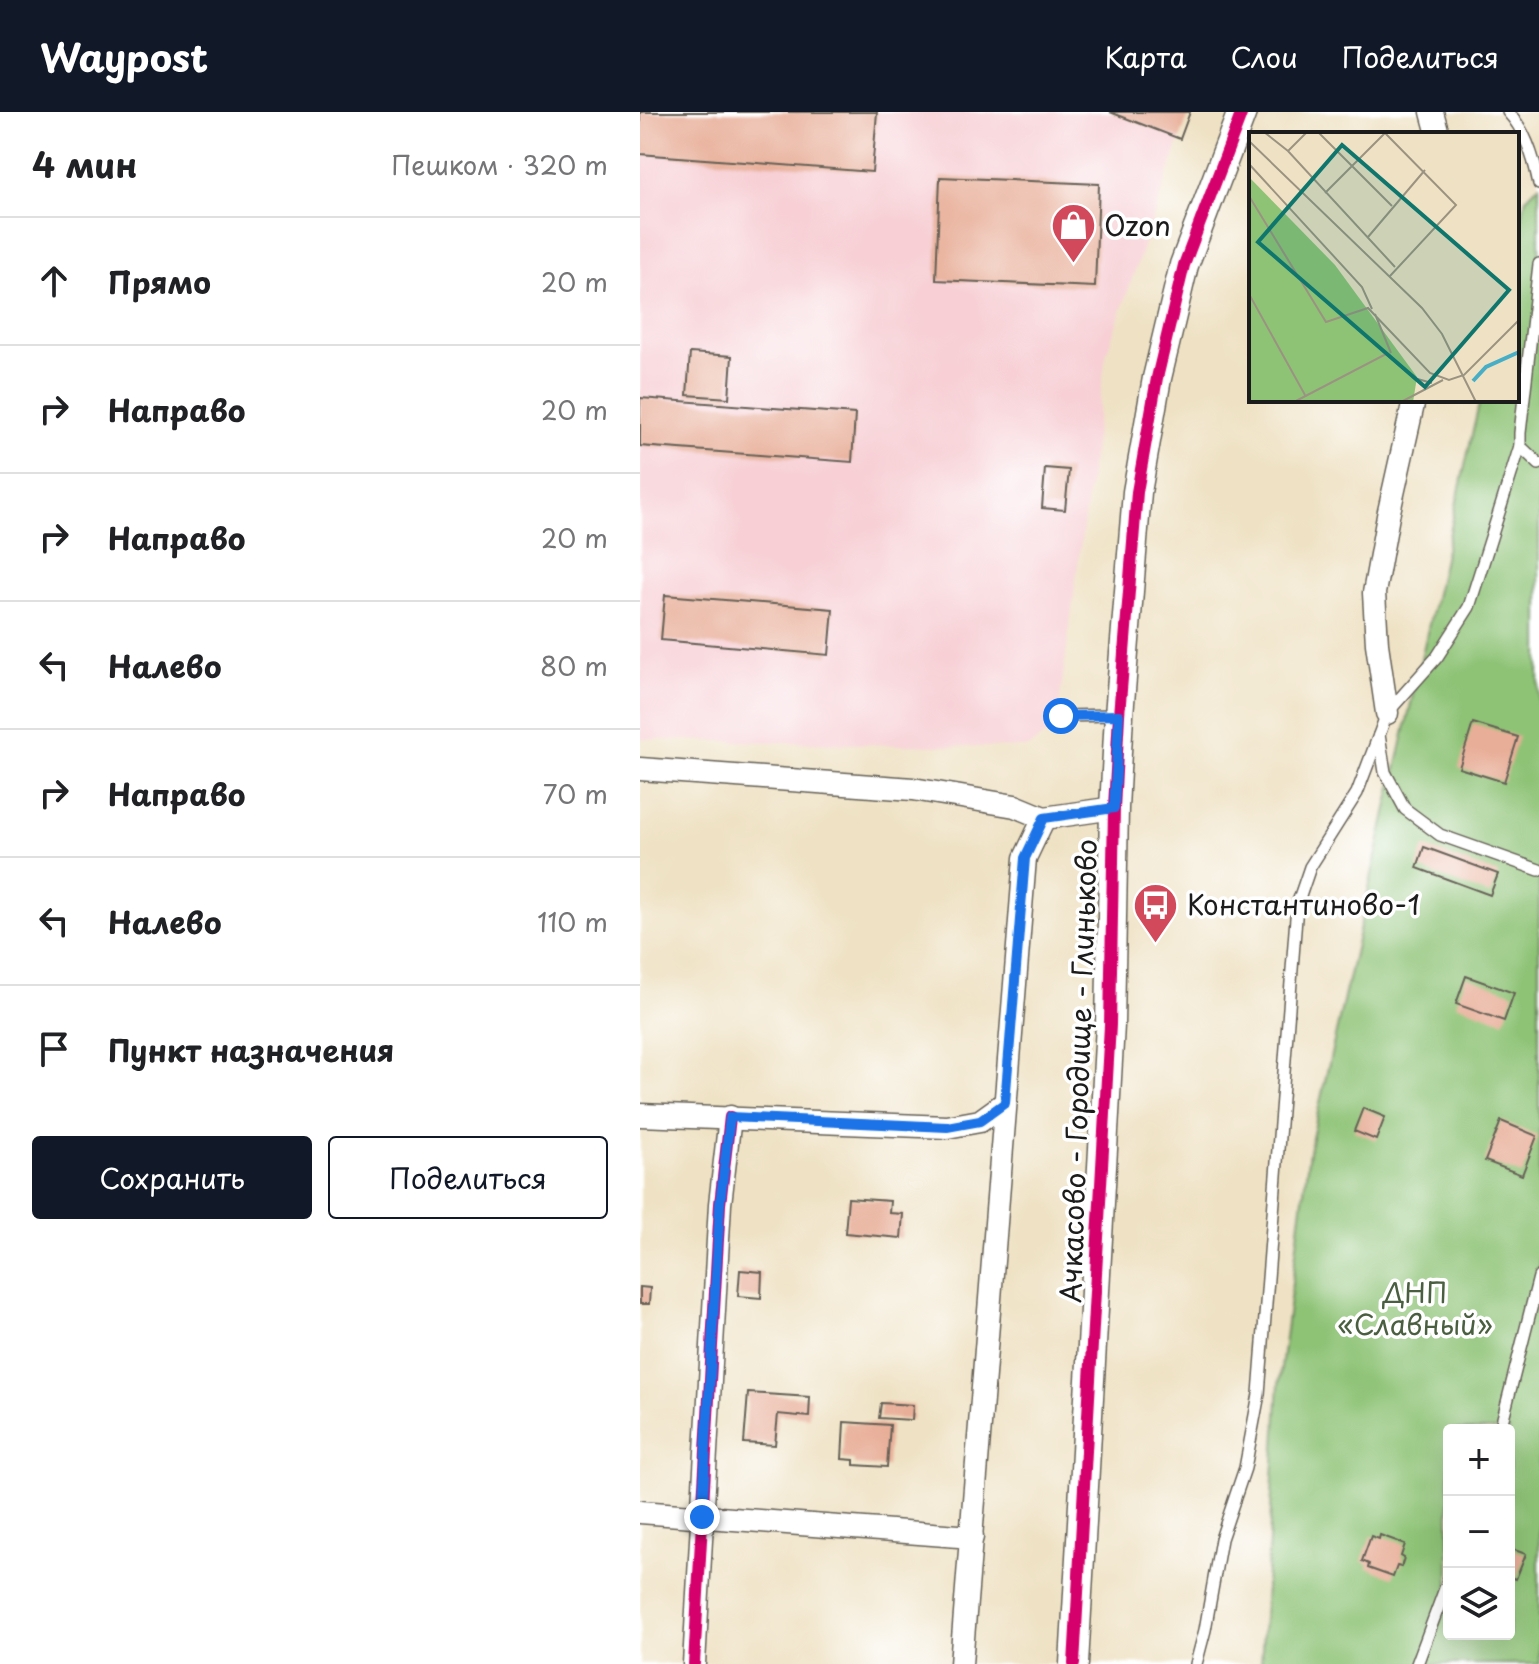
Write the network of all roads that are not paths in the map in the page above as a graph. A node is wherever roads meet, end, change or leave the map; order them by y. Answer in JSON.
{"nodes":[{"id":1,"x":1242,"y":112,"type":"edge"},
{"id":2,"x":1432,"y":112,"type":"edge"},
{"id":3,"x":1508,"y":112,"type":"edge"},
{"id":4,"x":1437,"y":132,"type":"edge"},
{"id":5,"x":1539,"y":184,"type":"edge"},
{"id":6,"x":1539,"y":264,"type":"edge"},
{"id":7,"x":1414,"y":402,"type":"edge"},
{"id":8,"x":1520,"y":446,"type":"junction"},
{"id":9,"x":1539,"y":464,"type":"edge"},
{"id":10,"x":1387,"y":713,"type":"junction"},
{"id":11,"x":1119,"y":715,"type":"junction"},
{"id":12,"x":1061,"y":716,"type":"dead end"},
{"id":13,"x":1379,"y":735,"type":"junction"},
{"id":14,"x":640,"y":769,"type":"edge"},
{"id":15,"x":1114,"y":808,"type":"junction"},
{"id":16,"x":1044,"y":818,"type":"junction"},
{"id":17,"x":1539,"y":870,"type":"edge"},
{"id":18,"x":1005,"y":1103,"type":"junction"},
{"id":19,"x":640,"y":1115,"type":"edge"},
{"id":20,"x":730,"y":1117,"type":"junction"},
{"id":21,"x":1539,"y":1277,"type":"edge"},
{"id":22,"x":1502,"y":1424,"type":"edge"},
{"id":23,"x":640,"y":1512,"type":"edge"},
{"id":24,"x":702,"y":1517,"type":"junction"},
{"id":25,"x":972,"y":1537,"type":"junction"},
{"id":26,"x":1443,"y":1594,"type":"edge"},
{"id":27,"x":694,"y":1664,"type":"edge"},
{"id":28,"x":961,"y":1664,"type":"edge"},
{"id":29,"x":1074,"y":1664,"type":"edge"},
{"id":30,"x":1196,"y":1664,"type":"edge"},
{"id":31,"x":1417,"y":1664,"type":"edge"}],
"edges":[{"from":1,"to":11,"type":"street","name":"Ачкасово - Городище - Глиньково"},
{"from":2,"to":4,"type":"street"},
{"from":3,"to":5,"type":"lane"},
{"from":6,"to":8,"type":"lane"},
{"from":7,"to":10,"type":"street"},
{"from":8,"to":9,"type":"lane"},
{"from":8,"to":10,"type":"lane"},
{"from":10,"to":13,"type":"lane"},
{"from":11,"to":12,"type":"lane"},
{"from":11,"to":15,"type":"street","name":"Ачкасово - Городище - Глиньково"},
{"from":13,"to":17,"type":"lane"},
{"from":13,"to":30,"type":"lane"},
{"from":14,"to":16,"type":"street"},
{"from":15,"to":16,"type":"street"},
{"from":15,"to":29,"type":"street","name":"Ачкасово - Городище - Глиньково"},
{"from":16,"to":18,"type":"street"},
{"from":18,"to":20,"type":"street"},
{"from":18,"to":25,"type":"street"},
{"from":19,"to":20,"type":"street"},
{"from":20,"to":24,"type":"street"},
{"from":21,"to":22,"type":"lane"},
{"from":23,"to":24,"type":"street"},
{"from":24,"to":25,"type":"street"},
{"from":24,"to":27,"type":"street"},
{"from":25,"to":28,"type":"street"},
{"from":26,"to":31,"type":"lane"}]}
